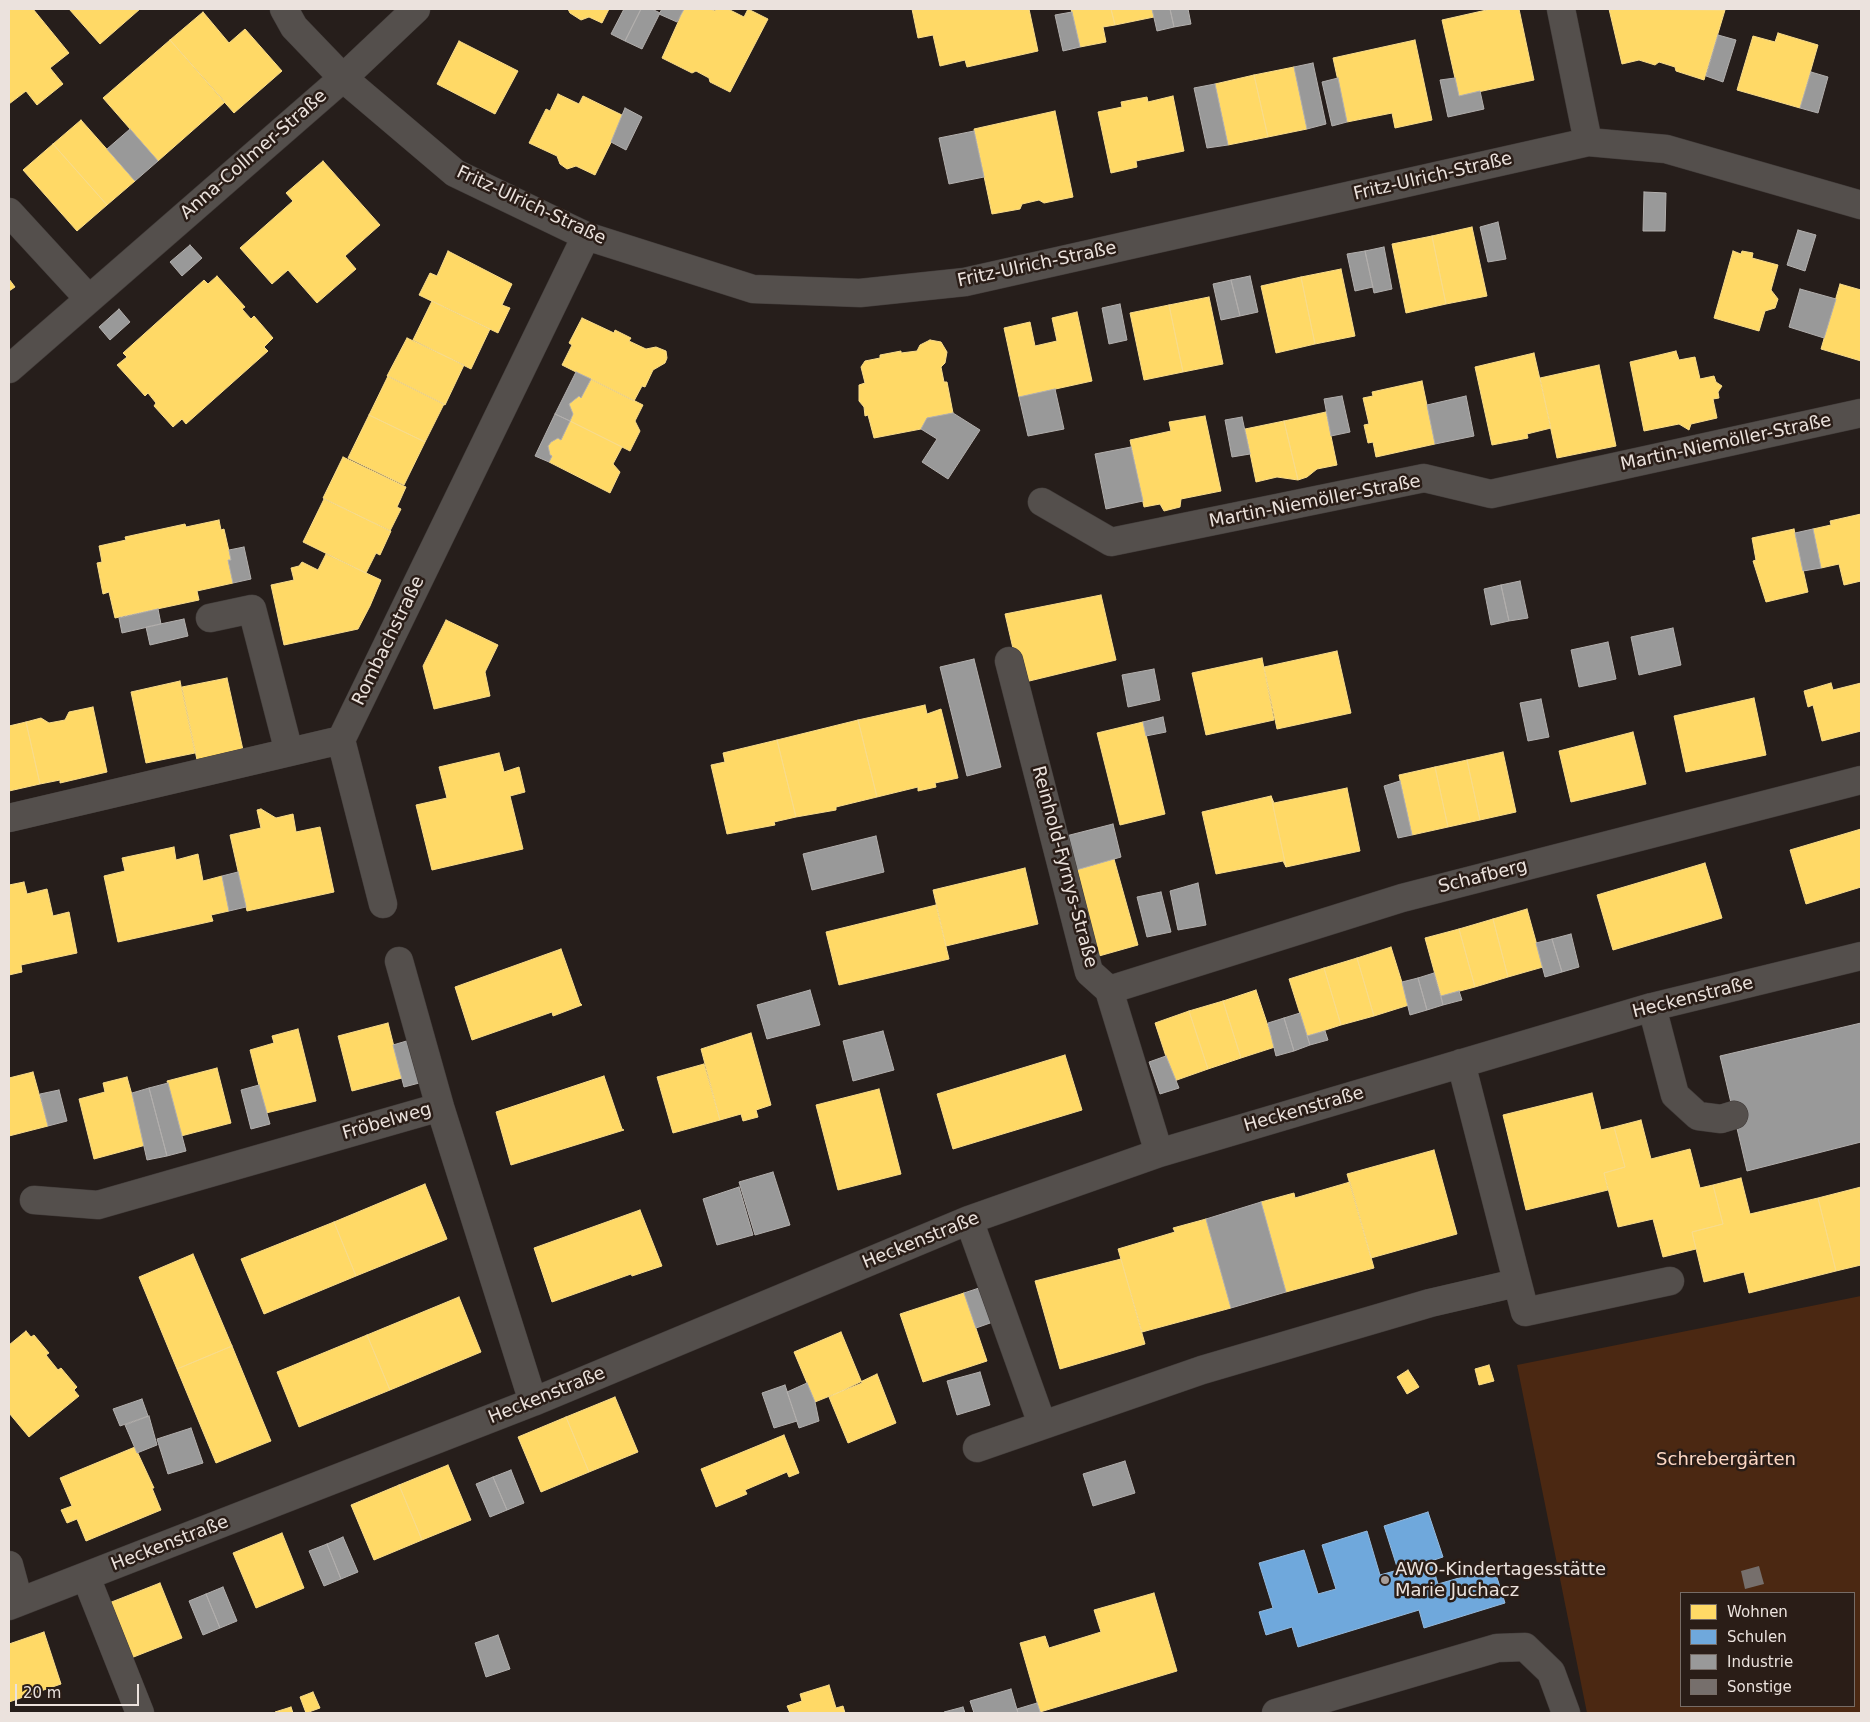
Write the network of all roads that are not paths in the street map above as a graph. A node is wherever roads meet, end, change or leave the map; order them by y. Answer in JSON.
{"nodes":[{"id":1,"x":284,"y":9,"type":"edge"},
{"id":2,"x":416,"y":9,"type":"edge"},
{"id":3,"x":1561,"y":9,"type":"edge"},
{"id":4,"x":343,"y":78,"type":"junction"},
{"id":5,"x":1588,"y":142,"type":"junction"},
{"id":6,"x":1861,"y":206,"type":"edge"},
{"id":7,"x":9,"y":212,"type":"edge"},
{"id":8,"x":586,"y":236,"type":"junction"},
{"id":9,"x":89,"y":299,"type":"junction"},
{"id":10,"x":9,"y":368,"type":"edge"},
{"id":11,"x":1861,"y":413,"type":"edge"},
{"id":12,"x":1042,"y":502,"type":"dead end"},
{"id":13,"x":210,"y":618,"type":"dead end"},
{"id":14,"x":1009,"y":661,"type":"dead end"},
{"id":15,"x":341,"y":740,"type":"junction"},
{"id":16,"x":288,"y":752,"type":"junction"},
{"id":17,"x":1861,"y":780,"type":"edge"},
{"id":18,"x":9,"y":818,"type":"edge"},
{"id":19,"x":383,"y":904,"type":"dead end"},
{"id":20,"x":1861,"y":956,"type":"edge"},
{"id":21,"x":399,"y":960,"type":"dead end"},
{"id":22,"x":1109,"y":990,"type":"junction"},
{"id":23,"x":1652,"y":1008,"type":"junction"},
{"id":24,"x":1461,"y":1063,"type":"junction"},
{"id":25,"x":440,"y":1107,"type":"junction"},
{"id":26,"x":1734,"y":1115,"type":"dead end"},
{"id":27,"x":1158,"y":1153,"type":"junction"},
{"id":28,"x":34,"y":1200,"type":"dead end"},
{"id":29,"x":969,"y":1220,"type":"junction"},
{"id":30,"x":1670,"y":1281,"type":"dead end"},
{"id":31,"x":1516,"y":1283,"type":"junction"},
{"id":32,"x":533,"y":1402,"type":"junction"},
{"id":33,"x":1042,"y":1424,"type":"junction"},
{"id":34,"x":977,"y":1448,"type":"dead end"},
{"id":35,"x":9,"y":1565,"type":"edge"},
{"id":36,"x":86,"y":1577,"type":"junction"},
{"id":37,"x":14,"y":1604,"type":"edge"},
{"id":38,"x":136,"y":1703,"type":"edge"},
{"id":39,"x":1276,"y":1713,"type":"edge"},
{"id":40,"x":1566,"y":1713,"type":"edge"}],
"edges":[{"from":1,"to":4,"type":"street","name":"Fritz-Ulrich-Straße"},
{"from":2,"to":4,"type":"street","name":"Anna-Collmer-Straße"},
{"from":3,"to":5,"type":"street"},
{"from":4,"to":8,"type":"street","name":"Fritz-Ulrich-Straße"},
{"from":4,"to":9,"type":"street","name":"Anna-Collmer-Straße"},
{"from":5,"to":6,"type":"street","name":"Fritz-Ulrich-Straße"},
{"from":5,"to":8,"type":"street","name":"Fritz-Ulrich-Straße"},
{"from":7,"to":9,"type":"street"},
{"from":8,"to":15,"type":"street","name":"Rombachstraße"},
{"from":9,"to":10,"type":"street","name":"Anna-Collmer-Straße"},
{"from":11,"to":12,"type":"street","name":"Martin-Niemöller-Straße"},
{"from":13,"to":16,"type":"street"},
{"from":14,"to":22,"type":"street","name":"Reinhold-Fyrnys-Straße"},
{"from":15,"to":16,"type":"street"},
{"from":15,"to":19,"type":"street"},
{"from":16,"to":18,"type":"street"},
{"from":17,"to":22,"type":"street","name":"Schafberg"},
{"from":20,"to":23,"type":"street","name":"Heckenstraße"},
{"from":21,"to":25,"type":"street"},
{"from":22,"to":27,"type":"street"},
{"from":23,"to":24,"type":"street","name":"Heckenstraße"},
{"from":23,"to":26,"type":"street"},
{"from":24,"to":27,"type":"street","name":"Heckenstraße"},
{"from":24,"to":31,"type":"street"},
{"from":25,"to":28,"type":"street","name":"Fröbelweg"},
{"from":25,"to":32,"type":"street","name":"Fröbelweg"},
{"from":27,"to":29,"type":"street","name":"Heckenstraße"},
{"from":29,"to":32,"type":"street","name":"Heckenstraße"},
{"from":29,"to":33,"type":"street"},
{"from":30,"to":31,"type":"street"},
{"from":31,"to":33,"type":"street"},
{"from":32,"to":36,"type":"street","name":"Heckenstraße"},
{"from":33,"to":34,"type":"street"},
{"from":35,"to":37,"type":"street"},
{"from":36,"to":37,"type":"street","name":"Heckenstraße"},
{"from":36,"to":38,"type":"street"},
{"from":39,"to":40,"type":"street"}]}
